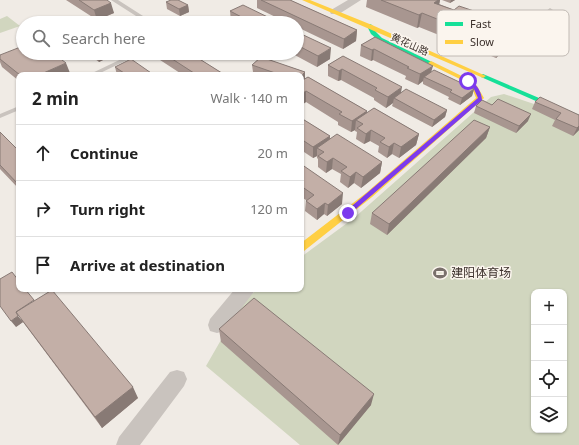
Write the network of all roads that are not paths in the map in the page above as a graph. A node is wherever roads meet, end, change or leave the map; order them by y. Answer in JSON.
{"nodes":[{"id":1,"x":114,"y":0,"type":"edge"},
{"id":2,"x":305,"y":0,"type":"edge"},
{"id":3,"x":356,"y":0,"type":"edge"},
{"id":4,"x":339,"y":6,"type":"junction"},
{"id":5,"x":360,"y":12,"type":"dead end"},
{"id":6,"x":140,"y":16,"type":"edge"},
{"id":7,"x":370,"y":26,"type":"junction"},
{"id":8,"x":437,"y":55,"type":"edge"},
{"id":9,"x":438,"y":56,"type":"edge"},
{"id":10,"x":124,"y":60,"type":"edge"},
{"id":11,"x":98,"y":72,"type":"edge"},
{"id":12,"x":16,"y":109,"type":"edge"},
{"id":13,"x":0,"y":116,"type":"edge"},
{"id":14,"x":579,"y":118,"type":"edge"},
{"id":15,"x":304,"y":246,"type":"edge"},
{"id":16,"x":244,"y":292,"type":"edge"},
{"id":17,"x":217,"y":324,"type":"dead end"},
{"id":18,"x":177,"y":379,"type":"dead end"},
{"id":19,"x":126,"y":445,"type":"edge"}],
"edges":[{"from":1,"to":6,"type":"lane"},
{"from":2,"to":4,"type":"street","name":"黄花山路"},
{"from":3,"to":4,"type":"street"},
{"from":4,"to":5,"type":"street","name":"黄花山路"},
{"from":4,"to":7,"type":"street","name":"黄花山路"},
{"from":7,"to":8,"type":"street","name":"黄花山路"},
{"from":7,"to":15,"type":"street"},
{"from":9,"to":14,"type":"street","name":"黄花山路"},
{"from":10,"to":11,"type":"lane"},
{"from":12,"to":13,"type":"lane"},
{"from":16,"to":17,"type":"street"},
{"from":18,"to":19,"type":"street"}]}
